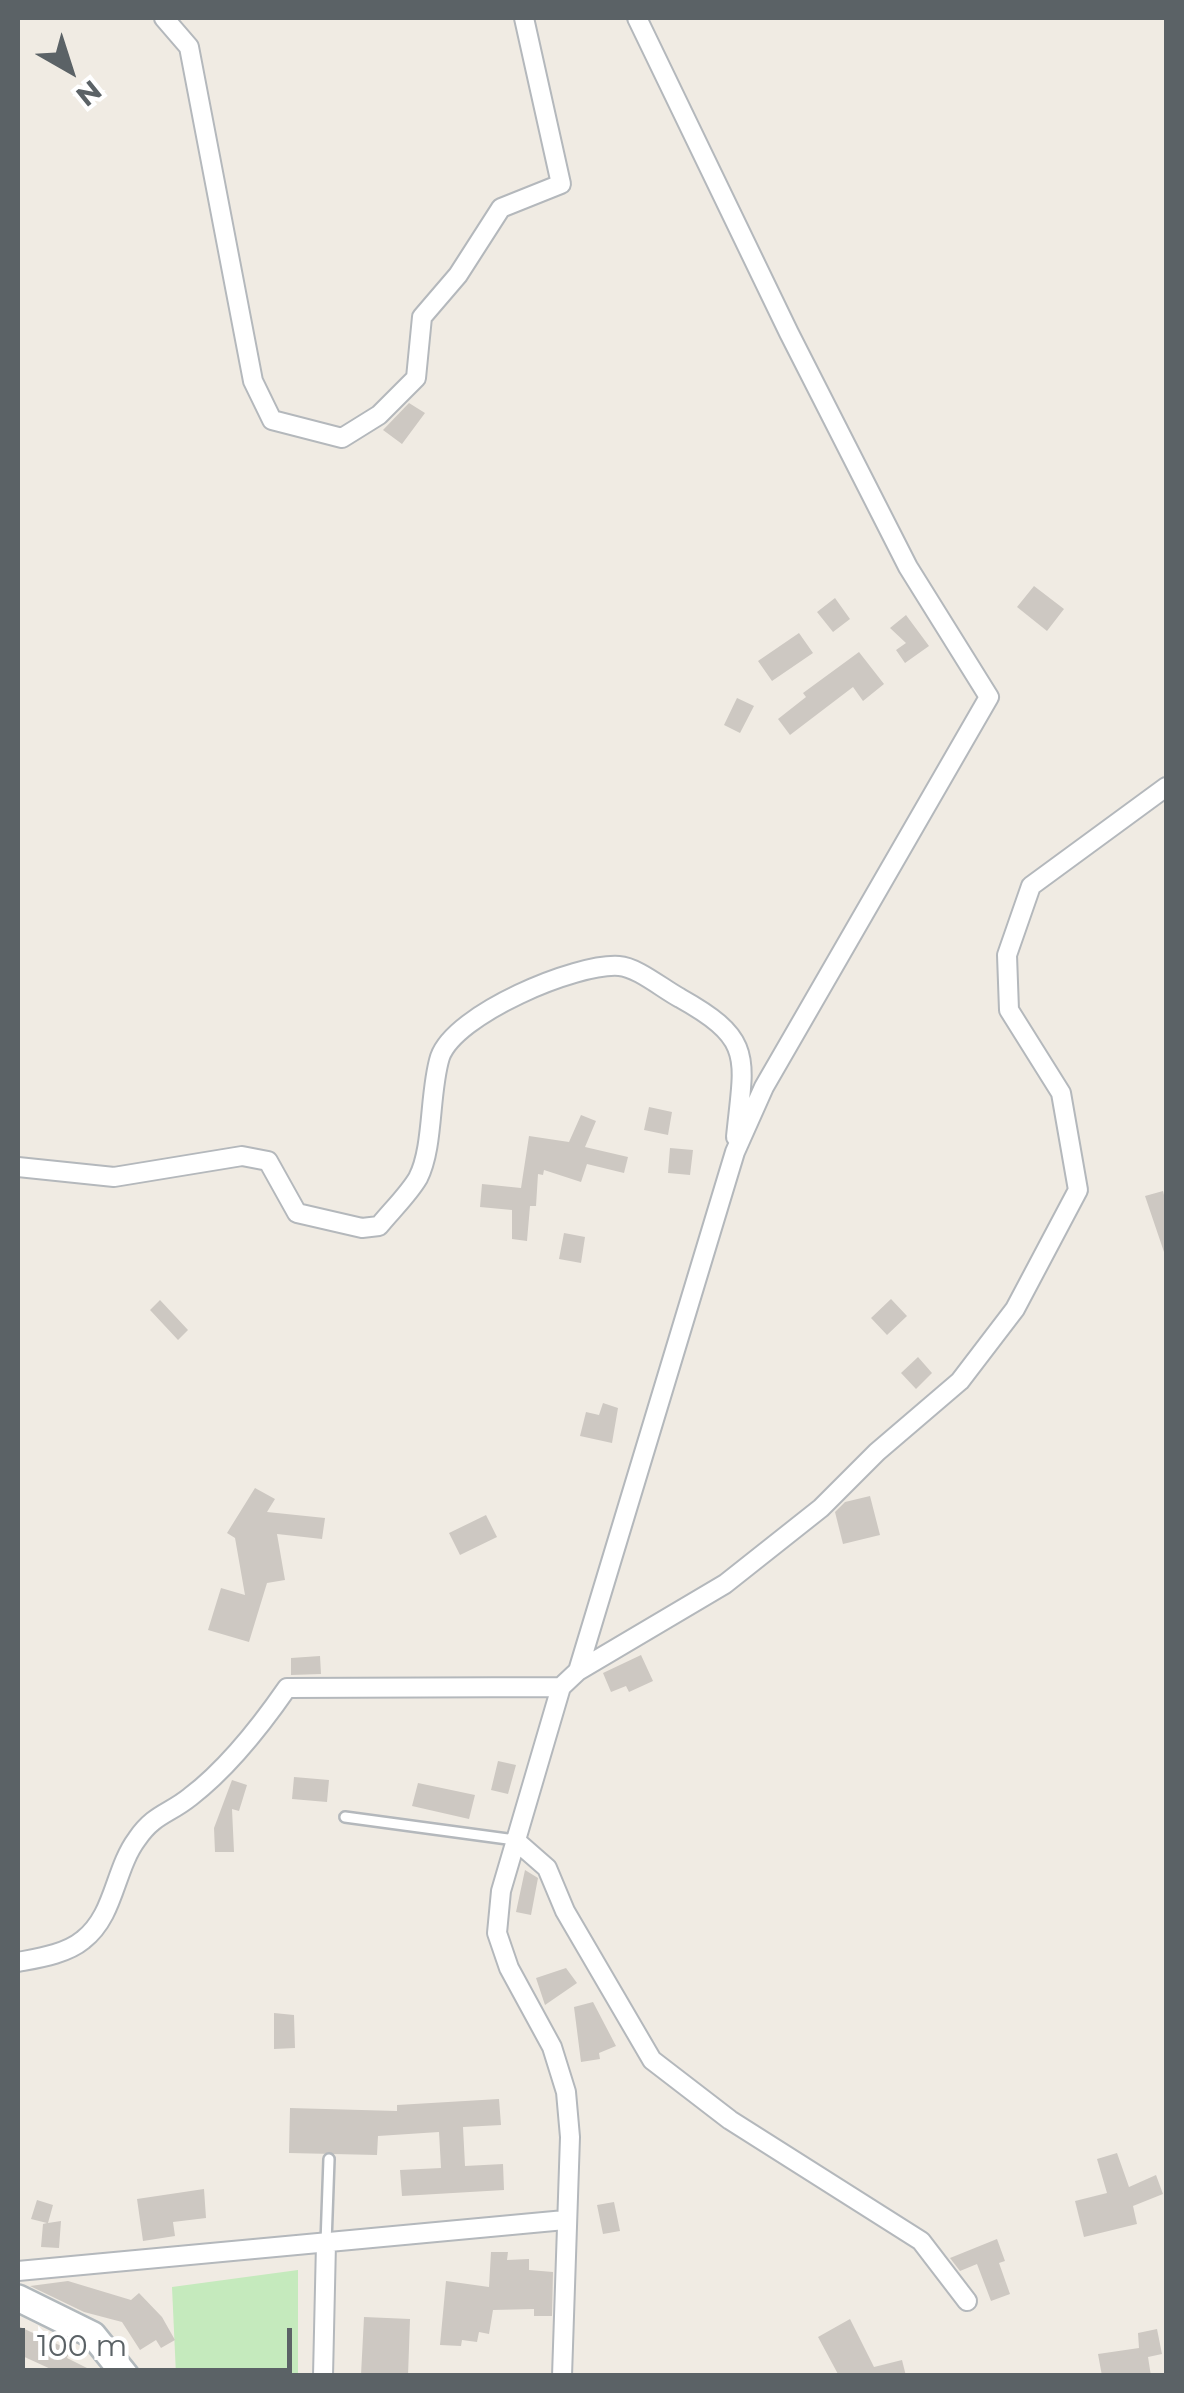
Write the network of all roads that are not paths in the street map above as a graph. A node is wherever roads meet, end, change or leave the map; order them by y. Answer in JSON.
{"nodes":[{"id":1,"x":164,"y":18,"type":"edge"},
{"id":2,"x":524,"y":18,"type":"edge"},
{"id":3,"x":637,"y":18,"type":"edge"},
{"id":4,"x":1166,"y":787,"type":"edge"},
{"id":5,"x":735,"y":1152,"type":"junction"},
{"id":6,"x":18,"y":1167,"type":"edge"},
{"id":7,"x":578,"y":1672,"type":"junction"},
{"id":8,"x":561,"y":1686,"type":"junction"},
{"id":9,"x":345,"y":1818,"type":"dead end"},
{"id":10,"x":515,"y":1840,"type":"junction"},
{"id":11,"x":18,"y":1962,"type":"edge"},
{"id":12,"x":329,"y":2159,"type":"dead end"},
{"id":13,"x":565,"y":2220,"type":"junction"},
{"id":14,"x":326,"y":2243,"type":"junction"},
{"id":15,"x":18,"y":2271,"type":"edge"},
{"id":16,"x":18,"y":2298,"type":"edge"},
{"id":17,"x":967,"y":2300,"type":"dead end"},
{"id":18,"x":126,"y":2376,"type":"edge"},
{"id":19,"x":323,"y":2376,"type":"edge"},
{"id":20,"x":562,"y":2376,"type":"edge"}],
"edges":[{"from":1,"to":2,"type":"street"},
{"from":3,"to":5,"type":"street"},
{"from":4,"to":7,"type":"street"},
{"from":5,"to":6,"type":"street"},
{"from":5,"to":7,"type":"street"},
{"from":7,"to":8,"type":"street"},
{"from":8,"to":10,"type":"street"},
{"from":8,"to":11,"type":"street"},
{"from":9,"to":10,"type":"lane"},
{"from":10,"to":13,"type":"street"},
{"from":10,"to":17,"type":"street"},
{"from":12,"to":14,"type":"lane"},
{"from":13,"to":14,"type":"street"},
{"from":13,"to":20,"type":"street"},
{"from":14,"to":15,"type":"street"},
{"from":14,"to":19,"type":"street"},
{"from":16,"to":18,"type":"main road"}]}
